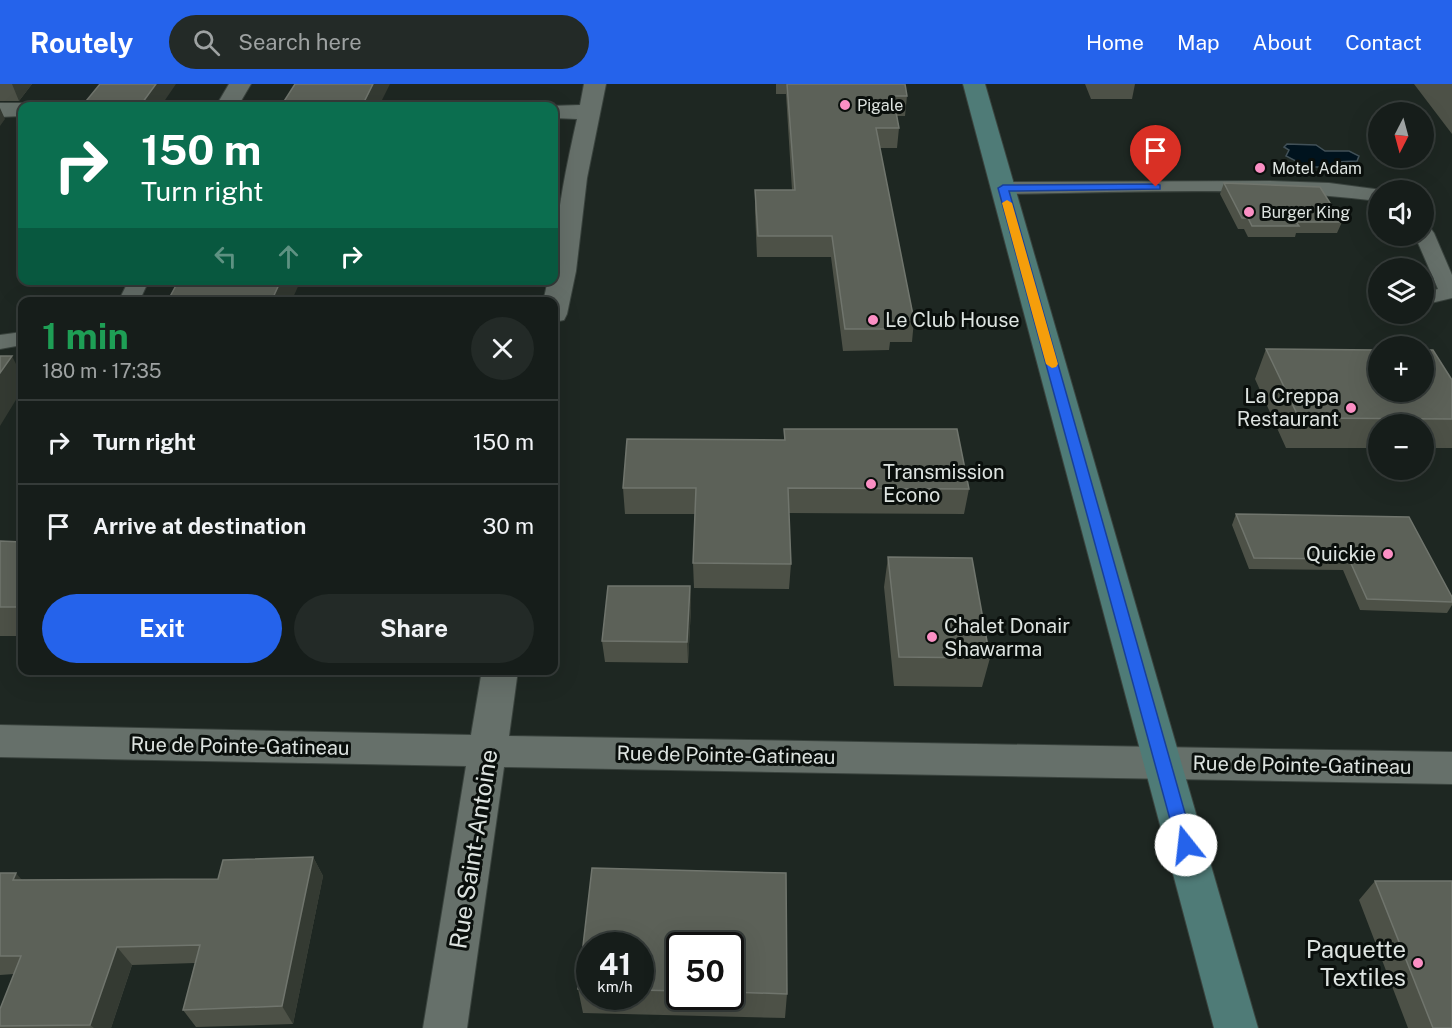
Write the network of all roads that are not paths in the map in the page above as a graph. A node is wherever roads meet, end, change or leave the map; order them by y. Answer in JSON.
{"nodes":[{"id":1,"x":240,"y":84,"type":"edge"},
{"id":2,"x":595,"y":84,"type":"edge"},
{"id":3,"x":974,"y":84,"type":"edge"},
{"id":4,"x":229,"y":102,"type":"edge"},
{"id":5,"x":0,"y":110,"type":"edge"},
{"id":6,"x":18,"y":110,"type":"edge"},
{"id":7,"x":558,"y":112,"type":"edge"},
{"id":8,"x":589,"y":112,"type":"junction"},
{"id":9,"x":1003,"y":188,"type":"junction"},
{"id":10,"x":1368,"y":194,"type":"edge"},
{"id":11,"x":1430,"y":246,"type":"edge"},
{"id":12,"x":1434,"y":296,"type":"edge"},
{"id":13,"x":558,"y":297,"type":"edge"},
{"id":14,"x":18,"y":340,"type":"edge"},
{"id":15,"x":0,"y":342,"type":"edge"},
{"id":16,"x":499,"y":675,"type":"edge"},
{"id":17,"x":0,"y":741,"type":"edge"},
{"id":18,"x":488,"y":750,"type":"junction"},
{"id":19,"x":1162,"y":763,"type":"junction"},
{"id":20,"x":1452,"y":768,"type":"edge"},
{"id":21,"x":446,"y":1028,"type":"edge"},
{"id":22,"x":1236,"y":1028,"type":"edge"}],
"edges":[{"from":1,"to":4,"type":"street"},
{"from":2,"to":8,"type":"street"},
{"from":3,"to":9,"type":"main road"},
{"from":5,"to":6,"type":"street"},
{"from":7,"to":8,"type":"street"},
{"from":8,"to":13,"type":"street"},
{"from":9,"to":10,"type":"lane"},
{"from":9,"to":19,"type":"main road"},
{"from":11,"to":12,"type":"lane"},
{"from":14,"to":15,"type":"lane"},
{"from":16,"to":18,"type":"street","name":"Rue Saint-Antoine"},
{"from":17,"to":18,"type":"street","name":"Rue de Pointe-Gatineau"},
{"from":18,"to":19,"type":"street","name":"Rue de Pointe-Gatineau"},
{"from":18,"to":21,"type":"street","name":"Rue Saint-Antoine"},
{"from":19,"to":20,"type":"street","name":"Rue de Pointe-Gatineau"},
{"from":19,"to":22,"type":"main road"}]}
